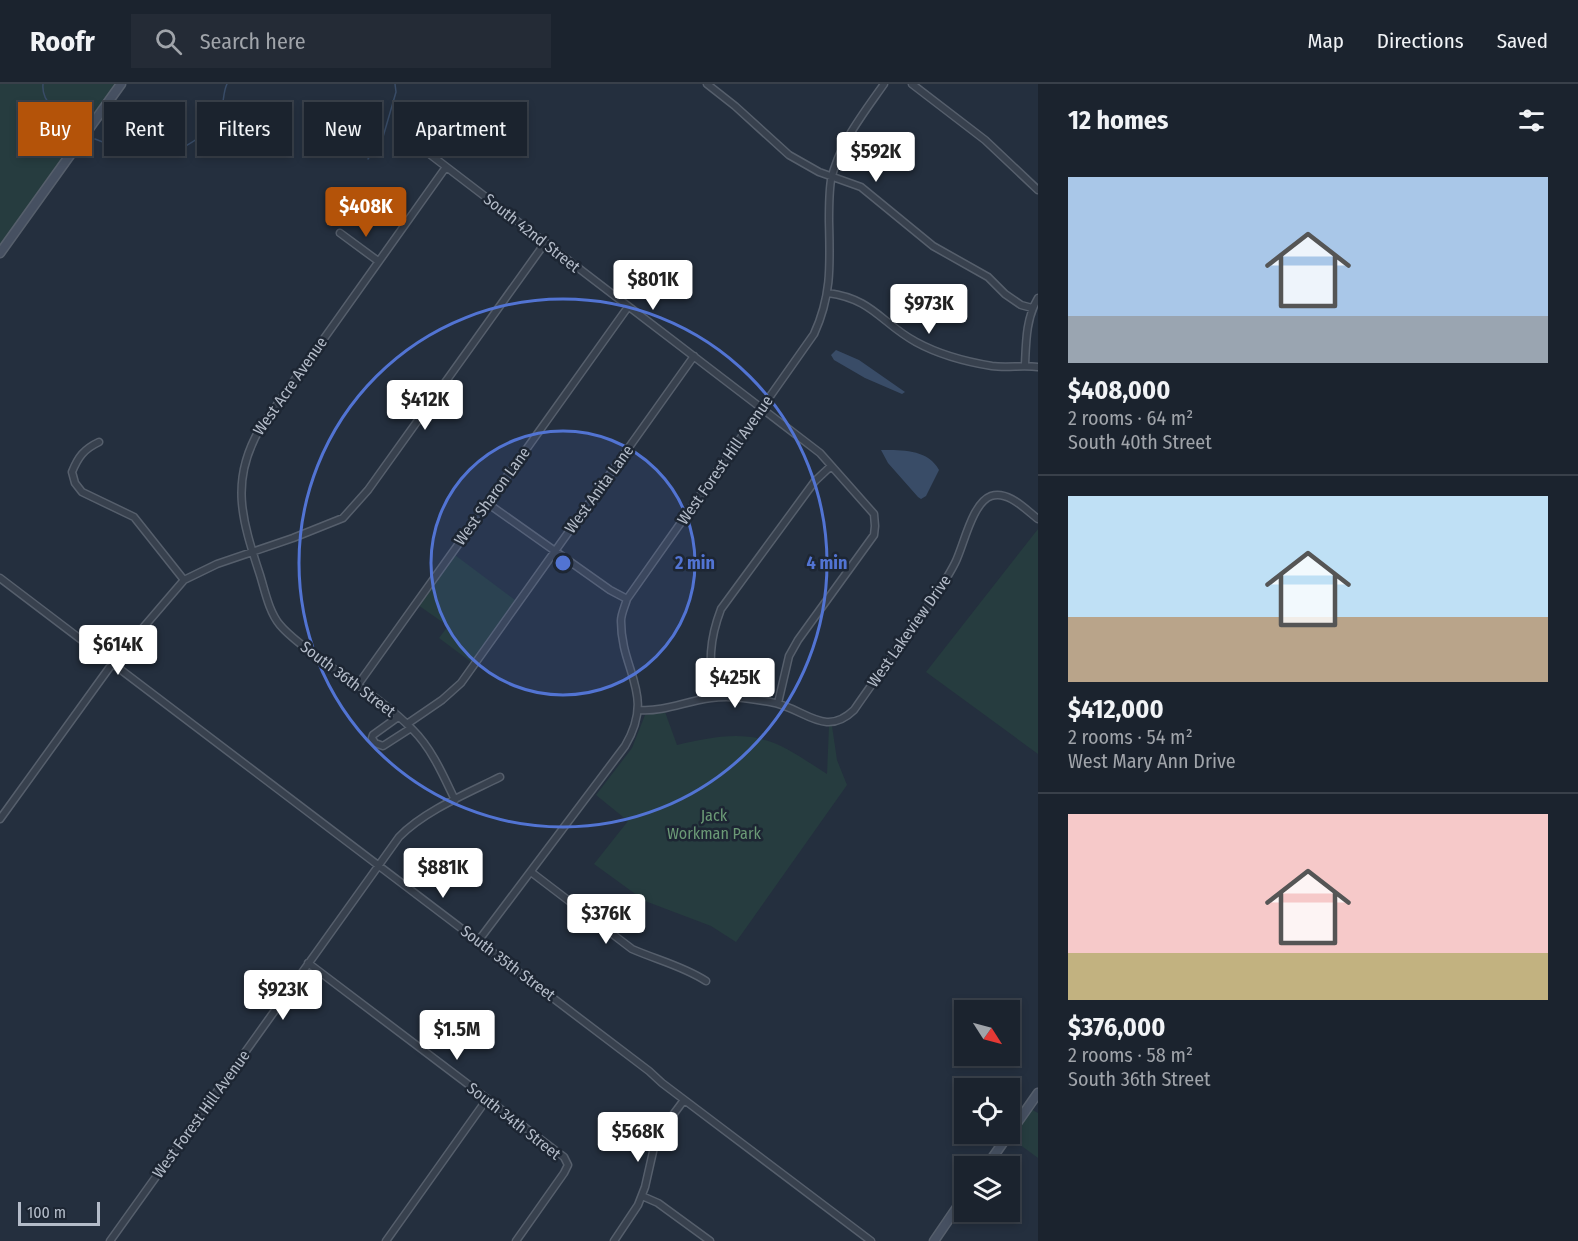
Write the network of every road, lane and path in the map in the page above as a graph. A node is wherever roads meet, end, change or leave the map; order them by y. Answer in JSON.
{"nodes":[{"id":1,"x":121,"y":84,"type":"edge"},
{"id":2,"x":707,"y":84,"type":"edge"},
{"id":3,"x":884,"y":84,"type":"edge"},
{"id":4,"x":912,"y":84,"type":"edge"},
{"id":5,"x":432,"y":156,"type":"edge"},
{"id":6,"x":446,"y":167,"type":"junction"},
{"id":7,"x":832,"y":176,"type":"junction"},
{"id":8,"x":1038,"y":190,"type":"edge"},
{"id":9,"x":340,"y":233,"type":"dead end"},
{"id":10,"x":545,"y":243,"type":"junction"},
{"id":11,"x":0,"y":253,"type":"edge"},
{"id":12,"x":378,"y":261,"type":"junction"},
{"id":13,"x":828,"y":293,"type":"junction"},
{"id":14,"x":1038,"y":298,"type":"edge"},
{"id":15,"x":628,"y":307,"type":"junction"},
{"id":16,"x":1032,"y":308,"type":"junction"},
{"id":17,"x":694,"y":356,"type":"junction"},
{"id":18,"x":1025,"y":365,"type":"junction"},
{"id":19,"x":1038,"y":367,"type":"edge"},
{"id":20,"x":761,"y":408,"type":"junction"},
{"id":21,"x":99,"y":442,"type":"dead end"},
{"id":22,"x":831,"y":466,"type":"junction"},
{"id":23,"x":487,"y":503,"type":"junction"},
{"id":24,"x":1038,"y":519,"type":"edge"},
{"id":25,"x":253,"y":552,"type":"junction"},
{"id":26,"x":554,"y":552,"type":"junction"},
{"id":27,"x":0,"y":578,"type":"edge"},
{"id":28,"x":184,"y":580,"type":"junction"},
{"id":29,"x":627,"y":599,"type":"junction"},
{"id":30,"x":112,"y":664,"type":"junction"},
{"id":31,"x":357,"y":686,"type":"junction"},
{"id":32,"x":713,"y":697,"type":"junction"},
{"id":33,"x":778,"y":703,"type":"junction"},
{"id":34,"x":639,"y":710,"type":"junction"},
{"id":35,"x":398,"y":717,"type":"junction"},
{"id":36,"x":409,"y":726,"type":"junction"},
{"id":37,"x":500,"y":777,"type":"dead end"},
{"id":38,"x":455,"y":800,"type":"junction"},
{"id":39,"x":0,"y":819,"type":"edge"},
{"id":40,"x":378,"y":865,"type":"junction"},
{"id":41,"x":531,"y":872,"type":"junction"},
{"id":42,"x":479,"y":940,"type":"junction"},
{"id":43,"x":308,"y":963,"type":"junction"},
{"id":44,"x":706,"y":981,"type":"dead end"},
{"id":45,"x":1038,"y":1093,"type":"edge"},
{"id":46,"x":487,"y":1099,"type":"junction"},
{"id":47,"x":684,"y":1100,"type":"junction"},
{"id":48,"x":1020,"y":1118,"type":"edge"},
{"id":49,"x":642,"y":1196,"type":"junction"},
{"id":50,"x":954,"y":1212,"type":"edge"},
{"id":51,"x":110,"y":1241,"type":"edge"},
{"id":52,"x":386,"y":1241,"type":"edge"},
{"id":53,"x":516,"y":1241,"type":"edge"},
{"id":54,"x":614,"y":1241,"type":"edge"},
{"id":55,"x":710,"y":1241,"type":"edge"},
{"id":56,"x":871,"y":1241,"type":"edge"},
{"id":57,"x":934,"y":1241,"type":"edge"}],
"edges":[{"from":1,"to":11,"type":"street"},
{"from":2,"to":7,"type":"street"},
{"from":3,"to":7,"type":"street","name":"West Forest Hill Avenue"},
{"from":4,"to":8,"type":"street"},
{"from":5,"to":6,"type":"street","name":"South 42nd Street"},
{"from":6,"to":10,"type":"street","name":"South 42nd Street"},
{"from":6,"to":12,"type":"street","name":"West Acre Avenue"},
{"from":7,"to":13,"type":"street","name":"West Forest Hill Avenue"},
{"from":7,"to":16,"type":"street"},
{"from":9,"to":12,"type":"street"},
{"from":10,"to":15,"type":"street","name":"South 42nd Street"},
{"from":10,"to":25,"type":"street"},
{"from":12,"to":25,"type":"street","name":"West Acre Avenue"},
{"from":13,"to":18,"type":"street"},
{"from":13,"to":20,"type":"street","name":"West Forest Hill Avenue"},
{"from":14,"to":16,"type":"street"},
{"from":15,"to":17,"type":"street","name":"South 42nd Street"},
{"from":15,"to":23,"type":"street","name":"West Sharon Lane"},
{"from":16,"to":18,"type":"street"},
{"from":17,"to":20,"type":"street","name":"South 42nd Street"},
{"from":17,"to":26,"type":"street","name":"West Anita Lane"},
{"from":18,"to":19,"type":"street"},
{"from":20,"to":22,"type":"street","name":"South 42nd Street"},
{"from":20,"to":29,"type":"street","name":"West Forest Hill Avenue"},
{"from":21,"to":28,"type":"street"},
{"from":22,"to":32,"type":"street"},
{"from":22,"to":33,"type":"street","name":"South 42nd Street"},
{"from":23,"to":26,"type":"street"},
{"from":23,"to":31,"type":"street","name":"West Sharon Lane"},
{"from":24,"to":33,"type":"street","name":"West Lakeview Drive"},
{"from":25,"to":28,"type":"street"},
{"from":25,"to":31,"type":"street","name":"South 36th Street"},
{"from":26,"to":29,"type":"street"},
{"from":26,"to":36,"type":"street","name":"West Anita Lane"},
{"from":27,"to":30,"type":"street","name":"South 35th Street"},
{"from":28,"to":30,"type":"street"},
{"from":29,"to":34,"type":"street","name":"West Forest Hill Avenue"},
{"from":30,"to":39,"type":"street"},
{"from":30,"to":40,"type":"street","name":"South 35th Street"},
{"from":31,"to":35,"type":"street","name":"South 36th Street"},
{"from":32,"to":33,"type":"street"},
{"from":32,"to":34,"type":"street"},
{"from":34,"to":41,"type":"street","name":"West Forest Hill Avenue"},
{"from":35,"to":36,"type":"street","name":"South 36th Street"},
{"from":35,"to":36,"type":"street","name":"West Anita Lane"},
{"from":36,"to":38,"type":"street","name":"South 36th Street"},
{"from":37,"to":38,"type":"street","name":"West Forest Hill Avenue"},
{"from":38,"to":40,"type":"street","name":"West Forest Hill Avenue"},
{"from":40,"to":42,"type":"street","name":"South 35th Street"},
{"from":40,"to":43,"type":"street","name":"West Forest Hill Avenue"},
{"from":41,"to":42,"type":"street","name":"West Forest Hill Avenue"},
{"from":41,"to":44,"type":"street"},
{"from":42,"to":47,"type":"street","name":"South 35th Street"},
{"from":43,"to":46,"type":"street","name":"South 34th Street"},
{"from":43,"to":51,"type":"street","name":"West Forest Hill Avenue"},
{"from":45,"to":48,"type":"street"},
{"from":46,"to":52,"type":"street"},
{"from":46,"to":53,"type":"street","name":"South 34th Street"},
{"from":47,"to":49,"type":"street"},
{"from":47,"to":56,"type":"street","name":"South 35th Street"},
{"from":49,"to":54,"type":"street"},
{"from":49,"to":55,"type":"street"},
{"from":50,"to":57,"type":"street"}]}
